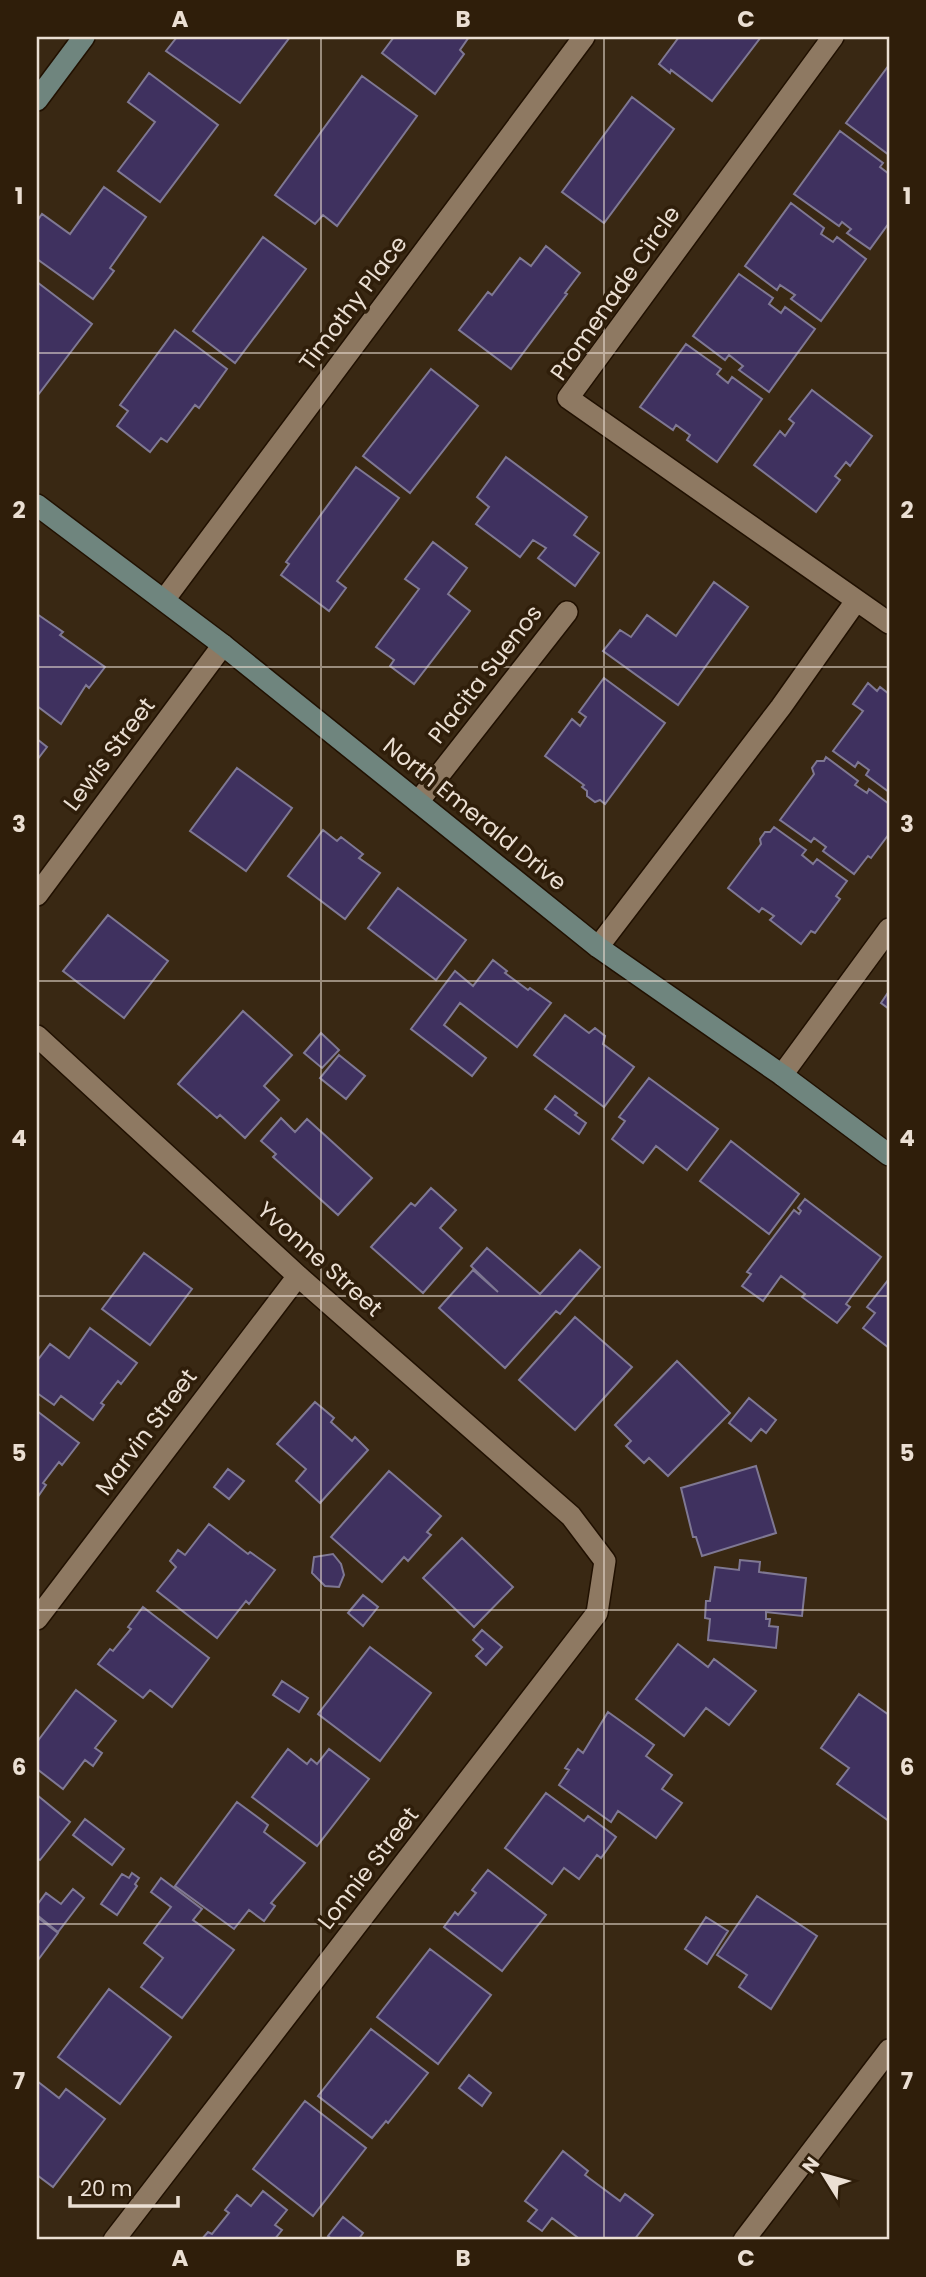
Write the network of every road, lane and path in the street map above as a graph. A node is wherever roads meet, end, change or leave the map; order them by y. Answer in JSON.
{"nodes":[{"id":1,"x":84,"y":37,"type":"edge"},
{"id":2,"x":584,"y":37,"type":"edge"},
{"id":3,"x":833,"y":37,"type":"edge"},
{"id":4,"x":37,"y":100,"type":"edge"},
{"id":5,"x":37,"y":505,"type":"edge"},
{"id":6,"x":164,"y":600,"type":"junction"},
{"id":7,"x":856,"y":601,"type":"junction"},
{"id":8,"x":567,"y":612,"type":"dead end"},
{"id":9,"x":889,"y":623,"type":"edge"},
{"id":10,"x":223,"y":645,"type":"junction"},
{"id":11,"x":418,"y":802,"type":"junction"},
{"id":12,"x":37,"y":895,"type":"edge"},
{"id":13,"x":889,"y":929,"type":"edge"},
{"id":14,"x":598,"y":947,"type":"junction"},
{"id":15,"x":37,"y":1036,"type":"edge"},
{"id":16,"x":782,"y":1076,"type":"junction"},
{"id":17,"x":889,"y":1154,"type":"edge"},
{"id":18,"x":298,"y":1276,"type":"junction"},
{"id":19,"x":571,"y":1516,"type":"joint"},
{"id":20,"x":37,"y":1619,"type":"edge"},
{"id":21,"x":889,"y":2050,"type":"edge"},
{"id":22,"x":114,"y":2240,"type":"edge"},
{"id":23,"x":744,"y":2240,"type":"edge"}],
"edges":[{"from":1,"to":4,"type":"main road"},
{"from":2,"to":6,"type":"street","name":"Timothy Place"},
{"from":3,"to":7,"type":"street","name":"Promenade Circle"},
{"from":5,"to":6,"type":"main road","name":"North Emerald Drive"},
{"from":6,"to":10,"type":"main road","name":"North Emerald Drive"},
{"from":7,"to":9,"type":"street","name":"Promenade Circle"},
{"from":7,"to":14,"type":"street"},
{"from":8,"to":11,"type":"street","name":"Placita Suenos"},
{"from":10,"to":11,"type":"main road","name":"North Emerald Drive"},
{"from":10,"to":12,"type":"street","name":"Lewis Street"},
{"from":11,"to":14,"type":"main road","name":"North Emerald Drive"},
{"from":13,"to":16,"type":"street"},
{"from":14,"to":16,"type":"main road","name":"North Emerald Drive"},
{"from":15,"to":18,"type":"street","name":"Yvonne Street"},
{"from":16,"to":17,"type":"main road","name":"North Emerald Drive"},
{"from":18,"to":19,"type":"street","name":"Yvonne Street"},
{"from":18,"to":20,"type":"street","name":"Marvin Street"},
{"from":19,"to":22,"type":"street","name":"Lonnie Street"},
{"from":21,"to":23,"type":"street"}]}
